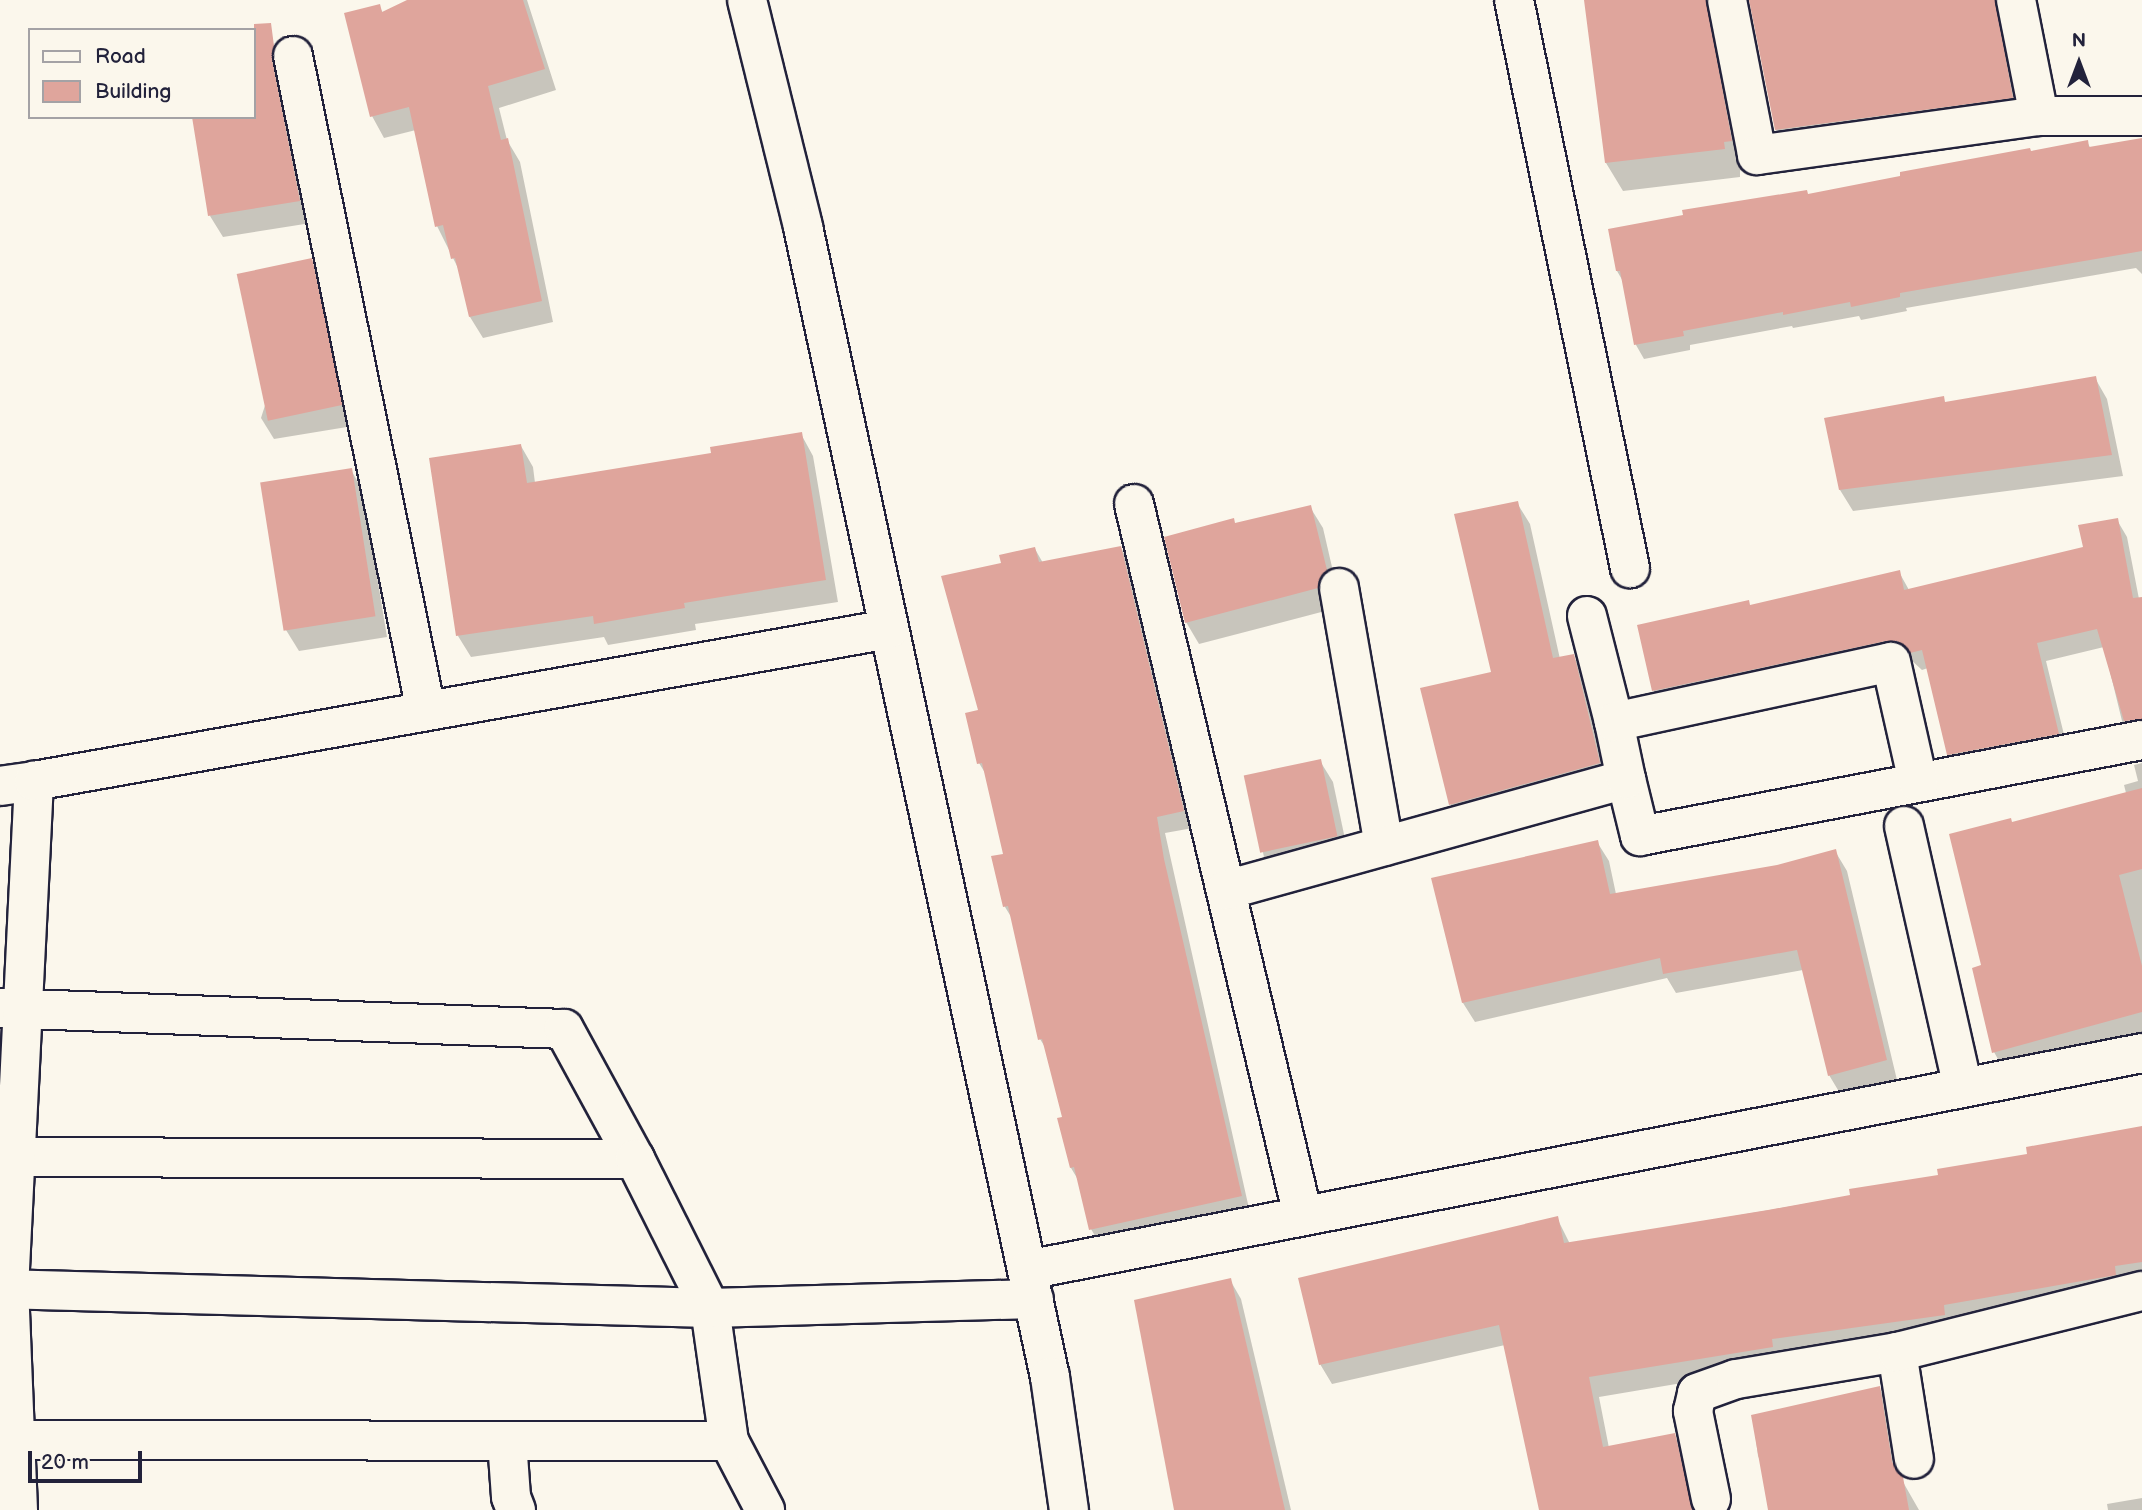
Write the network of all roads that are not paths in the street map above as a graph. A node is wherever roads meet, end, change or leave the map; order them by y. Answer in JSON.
{"nodes":[{"id":1,"x":747,"y":0,"type":"edge"},
{"id":2,"x":1514,"y":0,"type":"edge"},
{"id":3,"x":1727,"y":0,"type":"edge"},
{"id":4,"x":2016,"y":0,"type":"edge"},
{"id":5,"x":293,"y":56,"type":"dead end"},
{"id":6,"x":2039,"y":116,"type":"junction"},
{"id":7,"x":2142,"y":116,"type":"edge"},
{"id":8,"x":1134,"y":504,"type":"dead end"},
{"id":9,"x":1630,"y":568,"type":"dead end"},
{"id":10,"x":1339,"y":588,"type":"dead end"},
{"id":11,"x":1587,"y":616,"type":"dead end"},
{"id":12,"x":889,"y":629,"type":"junction"},
{"id":13,"x":426,"y":711,"type":"junction"},
{"id":14,"x":1614,"y":722,"type":"junction"},
{"id":15,"x":2142,"y":740,"type":"edge"},
{"id":16,"x":1626,"y":779,"type":"junction"},
{"id":17,"x":1918,"y":782,"type":"junction"},
{"id":18,"x":17,"y":784,"type":"edge"},
{"id":19,"x":1904,"y":826,"type":"dead end"},
{"id":20,"x":1384,"y":846,"type":"junction"},
{"id":21,"x":1226,"y":890,"type":"junction"},
{"id":22,"x":12,"y":1008,"type":"edge"},
{"id":23,"x":2142,"y":1053,"type":"edge"},
{"id":24,"x":1963,"y":1087,"type":"junction"},
{"id":25,"x":8,"y":1157,"type":"edge"},
{"id":26,"x":635,"y":1159,"type":"junction"},
{"id":27,"x":1303,"y":1216,"type":"junction"},
{"id":28,"x":1030,"y":1284,"type":"junction"},
{"id":29,"x":5,"y":1289,"type":"edge"},
{"id":30,"x":2142,"y":1291,"type":"edge"},
{"id":31,"x":710,"y":1308,"type":"junction"},
{"id":32,"x":1897,"y":1352,"type":"junction"},
{"id":33,"x":8,"y":1440,"type":"edge"},
{"id":34,"x":508,"y":1441,"type":"junction"},
{"id":35,"x":729,"y":1441,"type":"junction"},
{"id":36,"x":1914,"y":1459,"type":"dead end"},
{"id":37,"x":1711,"y":1499,"type":"dead end"},
{"id":38,"x":18,"y":1510,"type":"edge"},
{"id":39,"x":516,"y":1510,"type":"edge"},
{"id":40,"x":765,"y":1510,"type":"edge"},
{"id":41,"x":1069,"y":1510,"type":"edge"}],
"edges":[{"from":1,"to":12,"type":"street"},
{"from":2,"to":9,"type":"street"},
{"from":3,"to":6,"type":"street"},
{"from":4,"to":6,"type":"street"},
{"from":5,"to":13,"type":"street"},
{"from":6,"to":7,"type":"street"},
{"from":8,"to":21,"type":"street"},
{"from":10,"to":20,"type":"street"},
{"from":11,"to":14,"type":"street"},
{"from":12,"to":13,"type":"street"},
{"from":12,"to":28,"type":"street"},
{"from":13,"to":18,"type":"street"},
{"from":14,"to":16,"type":"street"},
{"from":14,"to":17,"type":"street"},
{"from":15,"to":17,"type":"street"},
{"from":16,"to":17,"type":"street"},
{"from":16,"to":20,"type":"street"},
{"from":18,"to":22,"type":"street"},
{"from":19,"to":24,"type":"street"},
{"from":20,"to":21,"type":"street"},
{"from":21,"to":27,"type":"street"},
{"from":22,"to":25,"type":"street"},
{"from":22,"to":26,"type":"street"},
{"from":23,"to":24,"type":"street"},
{"from":24,"to":27,"type":"street"},
{"from":25,"to":26,"type":"street"},
{"from":25,"to":29,"type":"street"},
{"from":26,"to":31,"type":"street"},
{"from":27,"to":28,"type":"street"},
{"from":28,"to":31,"type":"street"},
{"from":28,"to":41,"type":"street"},
{"from":29,"to":31,"type":"street"},
{"from":29,"to":33,"type":"street"},
{"from":30,"to":32,"type":"street"},
{"from":31,"to":35,"type":"street"},
{"from":32,"to":36,"type":"street"},
{"from":32,"to":37,"type":"street"},
{"from":33,"to":34,"type":"street"},
{"from":33,"to":38,"type":"street"},
{"from":34,"to":35,"type":"street"},
{"from":34,"to":39,"type":"street"},
{"from":35,"to":40,"type":"street"}]}
